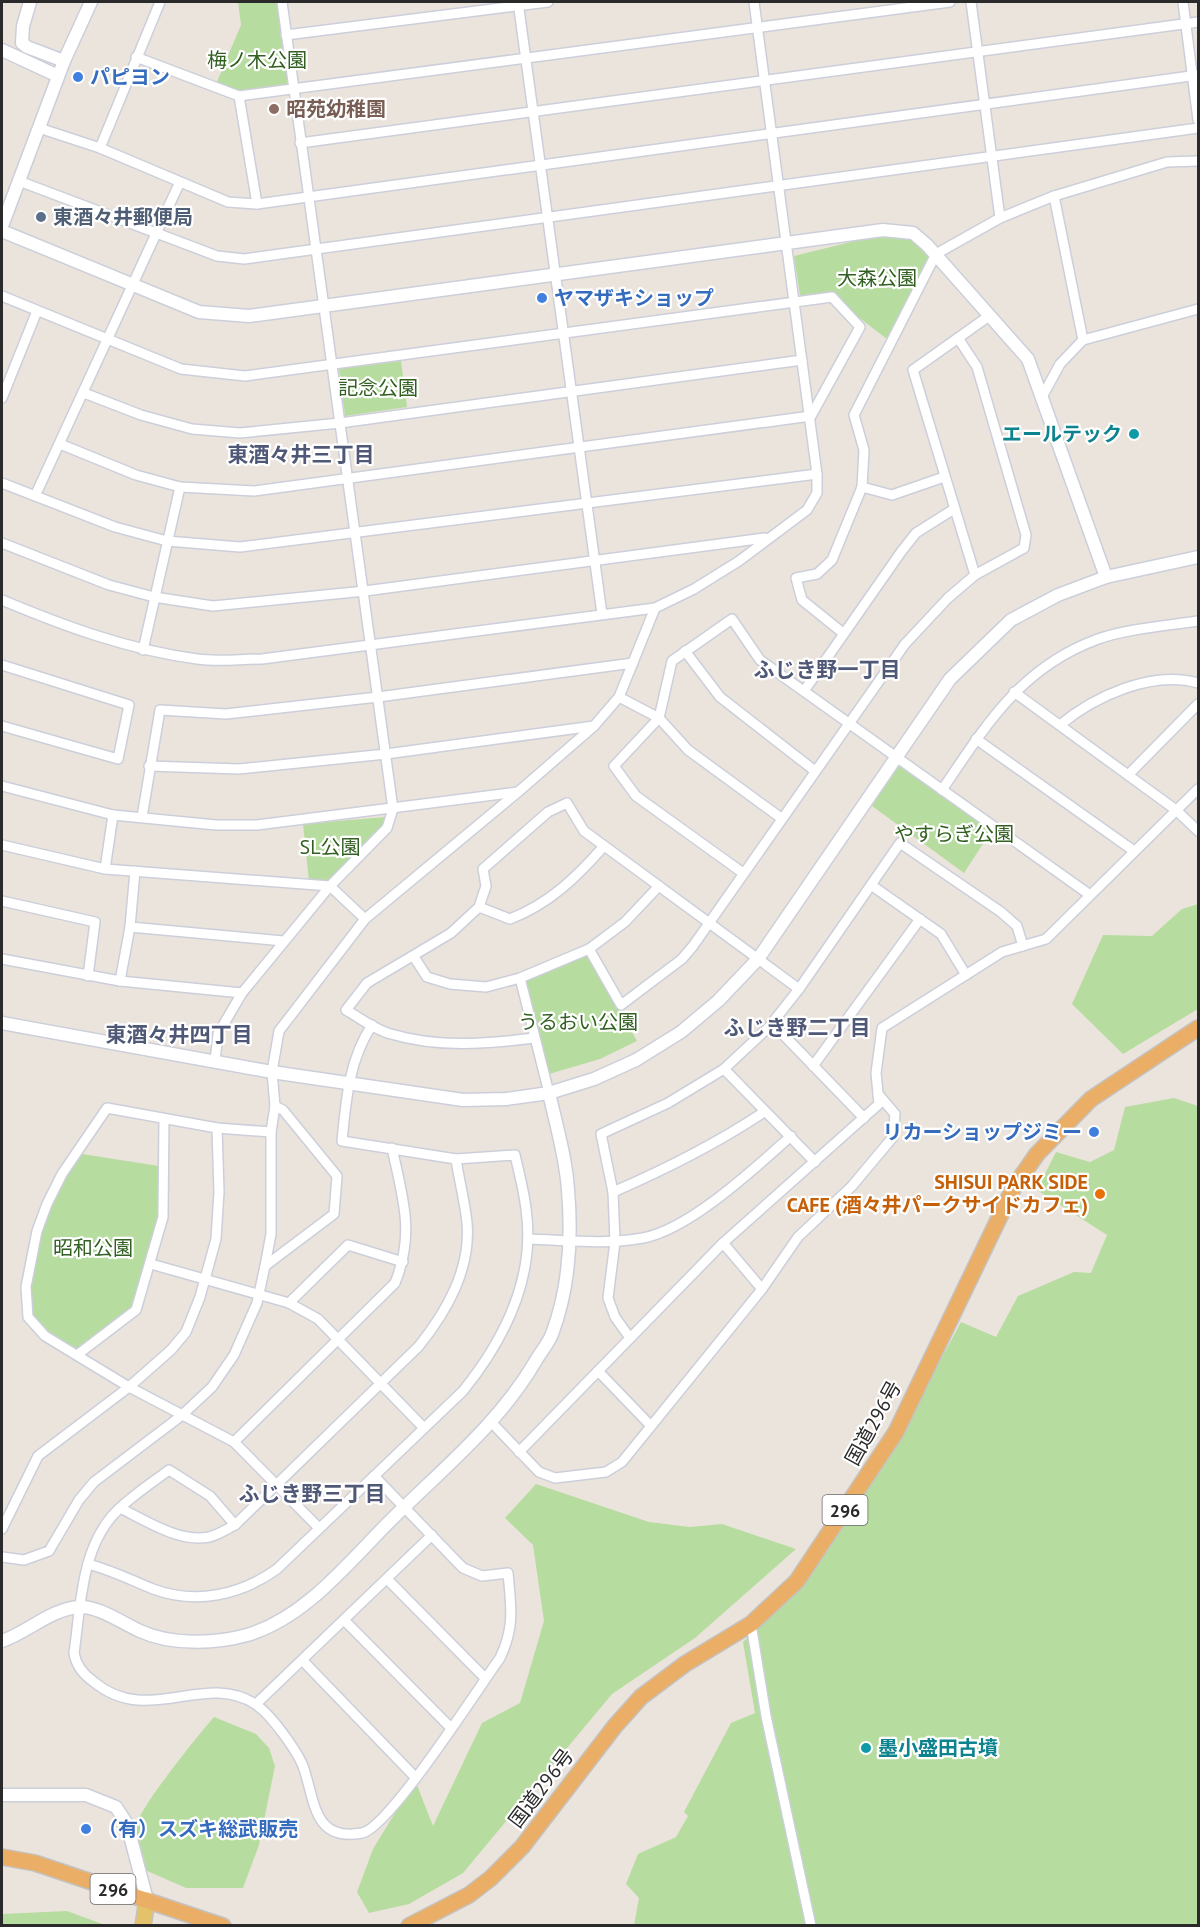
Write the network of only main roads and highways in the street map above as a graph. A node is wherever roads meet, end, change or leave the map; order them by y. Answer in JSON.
{"nodes":[{"id":1,"x":1198,"y":1028,"type":"edge"},
{"id":2,"x":2,"y":1857,"type":"edge"},
{"id":3,"x":147,"y":1900,"type":"junction"},
{"id":4,"x":143,"y":1926,"type":"edge"},
{"id":5,"x":223,"y":1926,"type":"edge"},
{"id":6,"x":409,"y":1926,"type":"edge"}],
"edges":[{"from":1,"to":6,"type":"highway","name":"国道296号","number":"296"},
{"from":2,"to":3,"type":"highway","number":"296"},
{"from":3,"to":4,"type":"main road"},
{"from":3,"to":5,"type":"highway","number":"296"}]}
